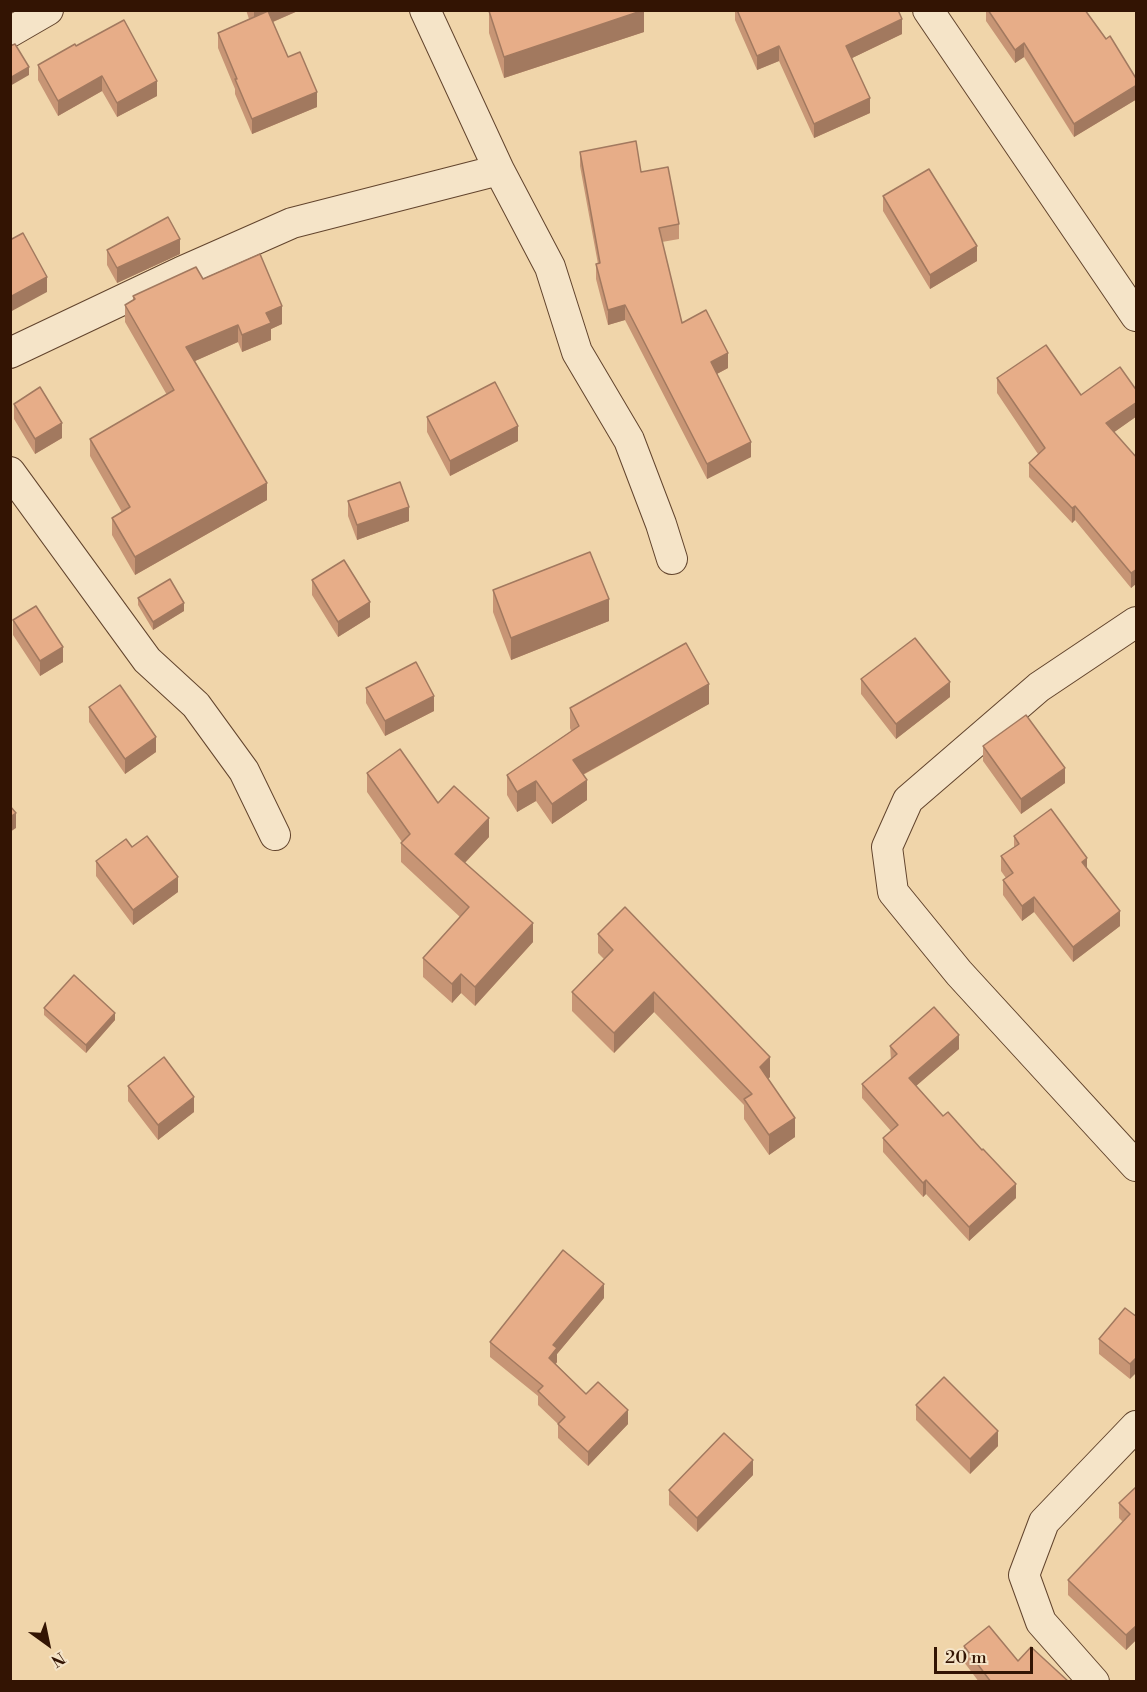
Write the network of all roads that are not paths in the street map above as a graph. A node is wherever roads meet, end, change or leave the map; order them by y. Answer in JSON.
{"nodes":[{"id":1,"x":48,"y":10,"type":"edge"},
{"id":2,"x":425,"y":10,"type":"edge"},
{"id":3,"x":928,"y":10,"type":"edge"},
{"id":4,"x":10,"y":32,"type":"edge"},
{"id":5,"x":499,"y":170,"type":"junction"},
{"id":6,"x":1137,"y":316,"type":"edge"},
{"id":7,"x":10,"y":353,"type":"edge"},
{"id":8,"x":10,"y":472,"type":"edge"},
{"id":9,"x":672,"y":559,"type":"dead end"},
{"id":10,"x":1137,"y":622,"type":"edge"},
{"id":11,"x":275,"y":835,"type":"dead end"},
{"id":12,"x":1137,"y":1166,"type":"edge"},
{"id":13,"x":1137,"y":1426,"type":"edge"},
{"id":14,"x":1094,"y":1682,"type":"edge"}],
"edges":[{"from":1,"to":4,"type":"street"},
{"from":2,"to":5,"type":"street"},
{"from":3,"to":6,"type":"street"},
{"from":5,"to":7,"type":"street"},
{"from":5,"to":9,"type":"street"},
{"from":8,"to":11,"type":"street"},
{"from":10,"to":12,"type":"street"},
{"from":13,"to":14,"type":"street"}]}
